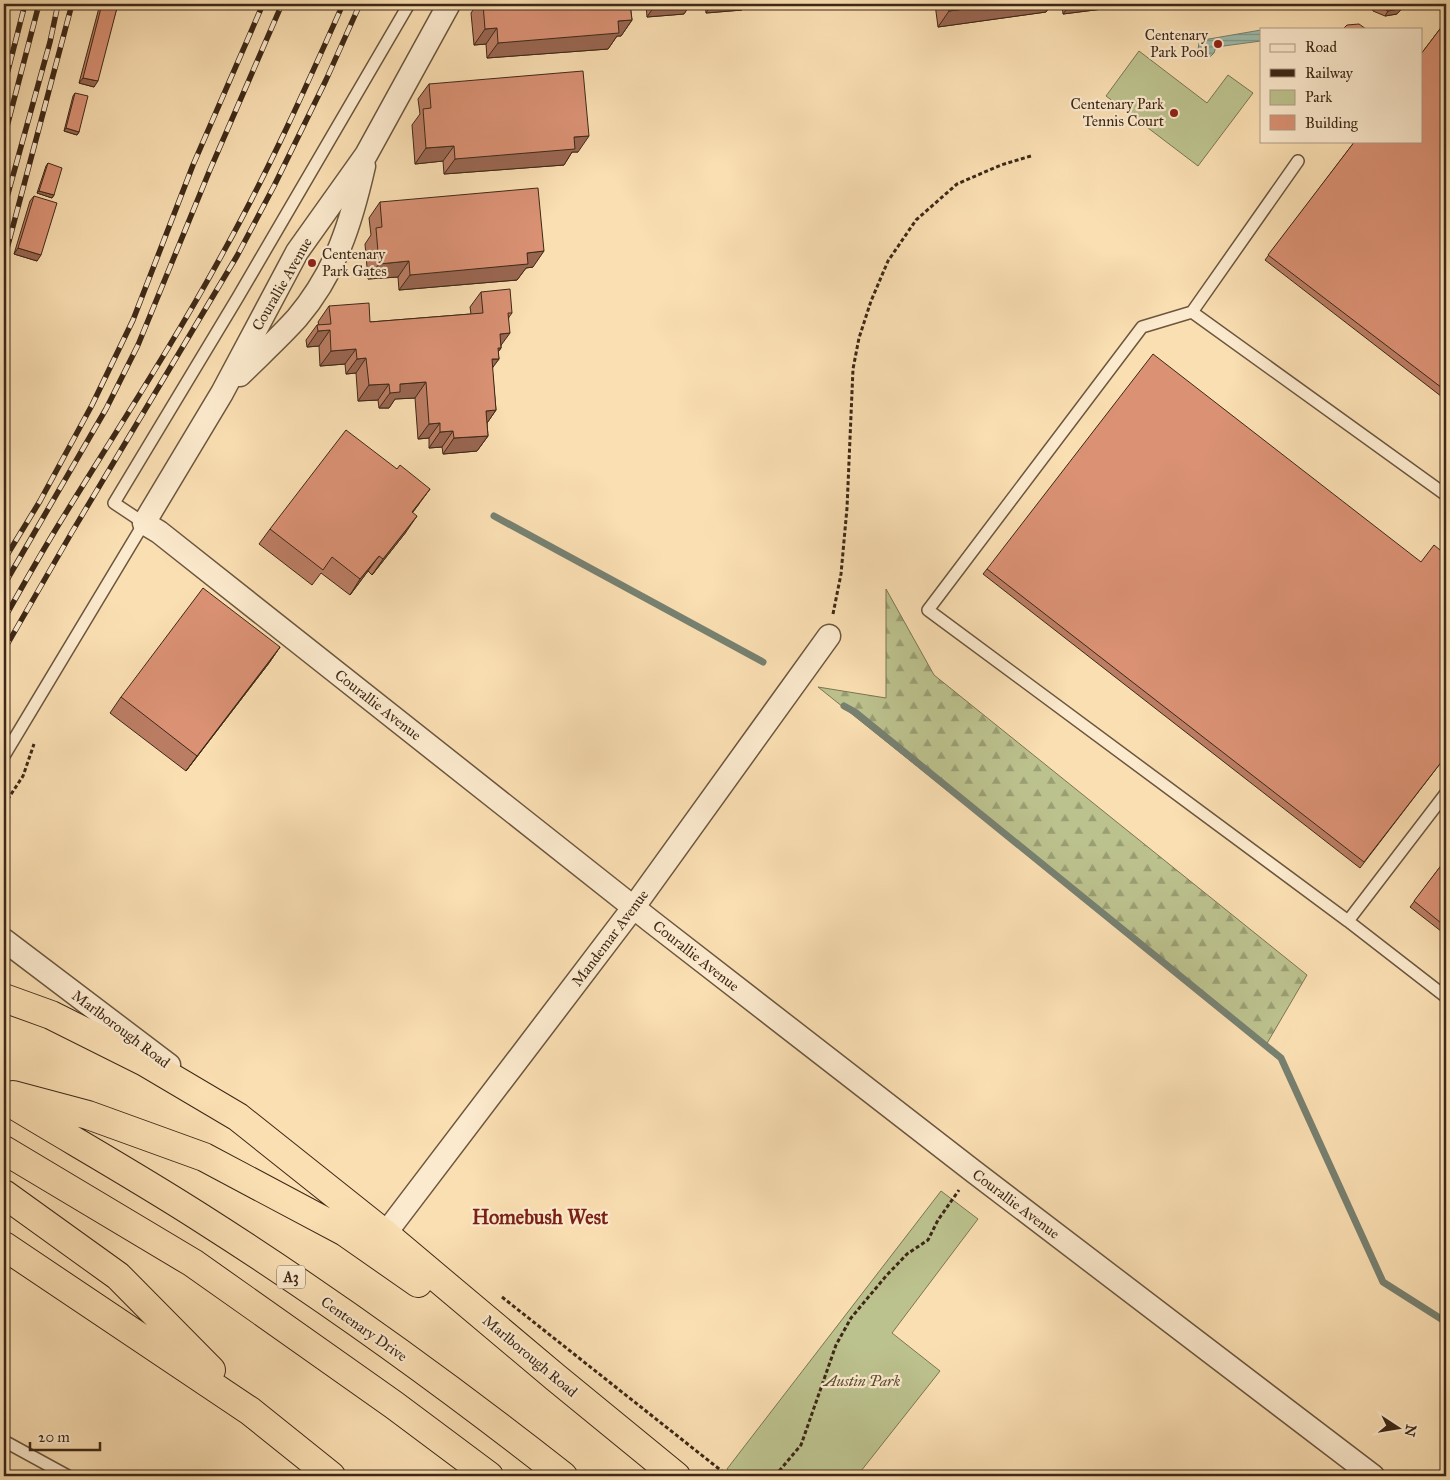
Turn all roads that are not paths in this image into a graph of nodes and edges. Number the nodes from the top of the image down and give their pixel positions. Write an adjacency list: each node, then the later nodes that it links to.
1 (409, 4): 10 (lane)
2 (449, 4): 3 (street, Courallie Avenue)
3 (366, 155): 5 (street, Courallie Avenue); 6 (street, Courallie Avenue)
4 (1298, 161): 7 (lane)
5 (287, 272): 6 (street); 8 (street, Courallie Avenue)
6 (318, 290): 8 (street, Courallie Avenue)
7 (1192, 312): 9 (lane); 15 (lane)
8 (222, 393): 10 (street, Courallie Avenue)
9 (1446, 496)
10 (144, 522): 12 (lane); 14 (street, Courallie Avenue)
11 (829, 636): 14 (street, Mandemar Avenue)
12 (4, 756)
13 (1446, 793): 15 (lane)
14 (633, 908): 24 (street, Mandemar Avenue); 34 (street, Courallie Avenue)
15 (1348, 921): 17 (lane)
16 (4, 940): 21 (street, Marlborough Road)
17 (1446, 997)
18 (4, 998): 21 (highway, Marlborough Road)
19 (4, 1092): 26 (highway)
20 (4, 1099): 32 (highway, Centenary Drive / A3)
21 (238, 1117): 24 (highway, Marlborough Road)
22 (4, 1150): 31 (highway)
23 (4, 1194): 27 (highway)
24 (385, 1234): 26 (highway, Marlborough Road)
25 (4, 1246): 27 (highway)
26 (555, 1378): 33 (highway, Marlborough Road)
27 (250, 1411): 29 (highway)
28 (4, 1441): 30 (lane)
29 (319, 1472)
30 (68, 1476)
31 (489, 1476)
32 (563, 1476)
33 (676, 1476)
34 (1373, 1476)

